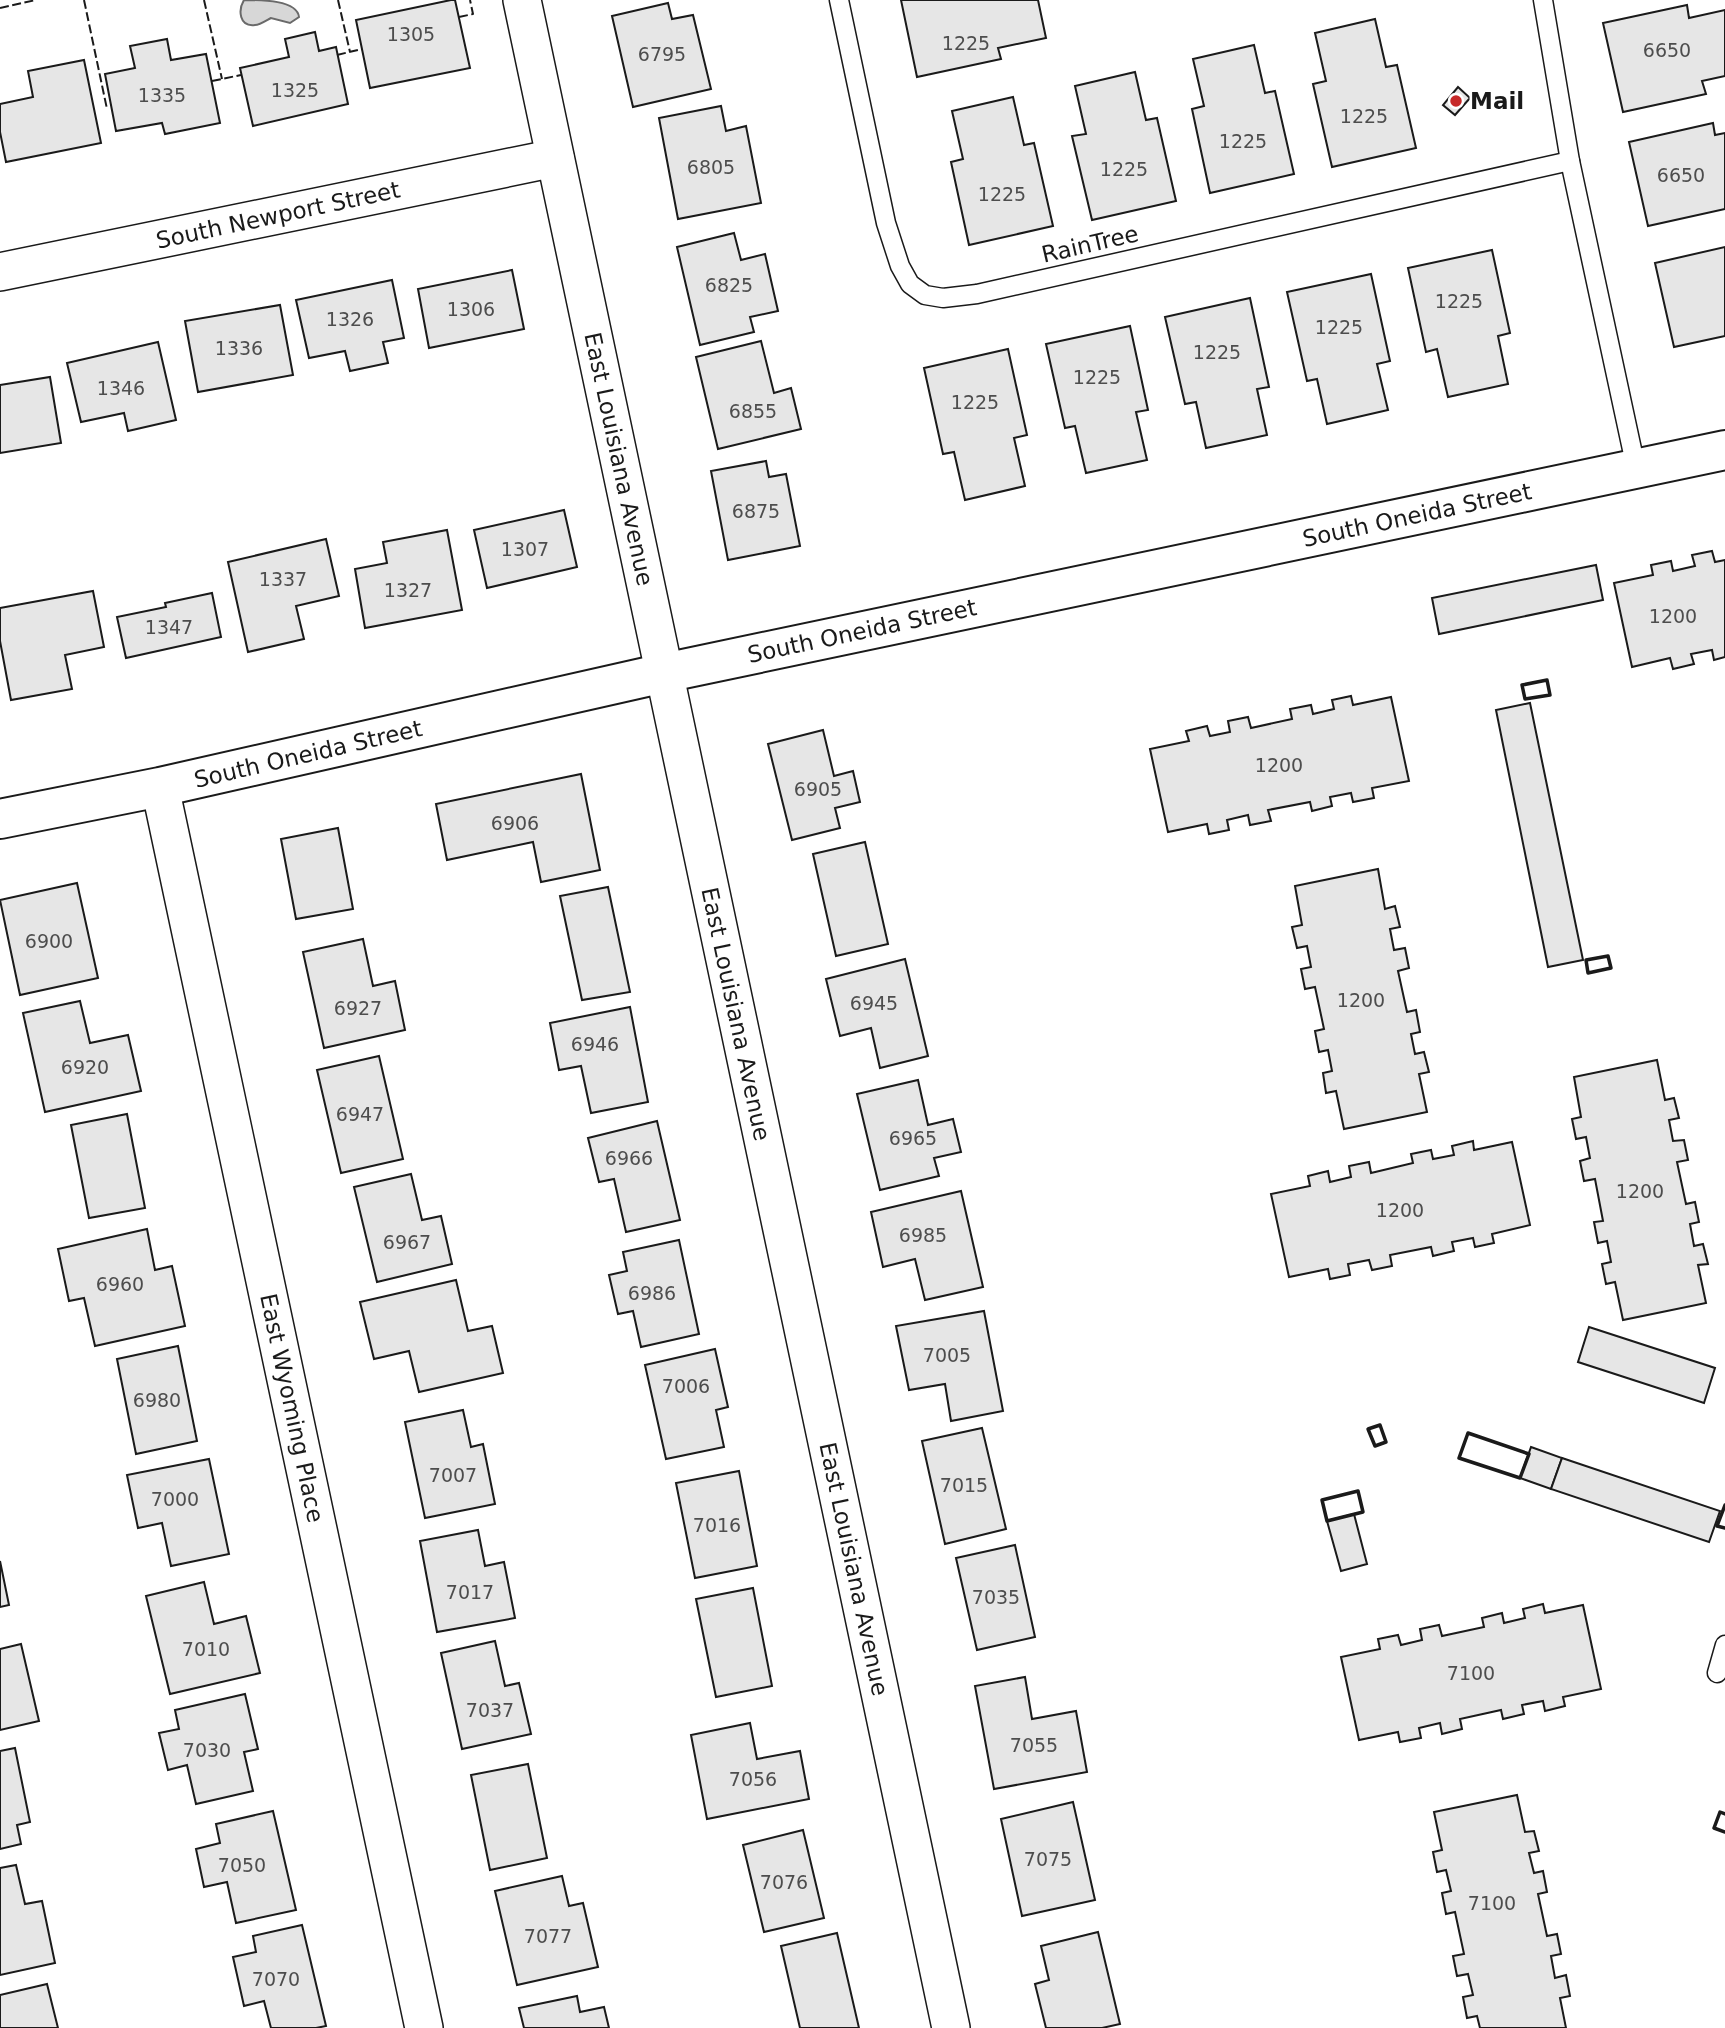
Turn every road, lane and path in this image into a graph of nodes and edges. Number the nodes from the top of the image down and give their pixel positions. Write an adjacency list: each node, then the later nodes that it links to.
1 (522, 0): 4 (street, East Louisiana Avenue)
2 (839, 0): 5 (lane, RainTree)
3 (1543, 0): 5 (lane)
4 (555, 158): 6 (street, South Newport Street); 9 (street, East Louisiana Avenue)
5 (1570, 161): 8 (lane)
6 (0, 272)
7 (1725, 450): 8 (street, South Oneida Street)
8 (1636, 468): 9 (street, South Oneida Street)
9 (664, 673): 10 (street, South Oneida Street); 15 (street, East Louisiana Avenue)
10 (160, 787): 11 (street, South Oneida Street); 14 (street, East Wyoming Place)
11 (0, 819)
12 (1725, 1645): 13 (lane)
13 (1717, 1673)
14 (424, 2028)
15 (951, 2028)

